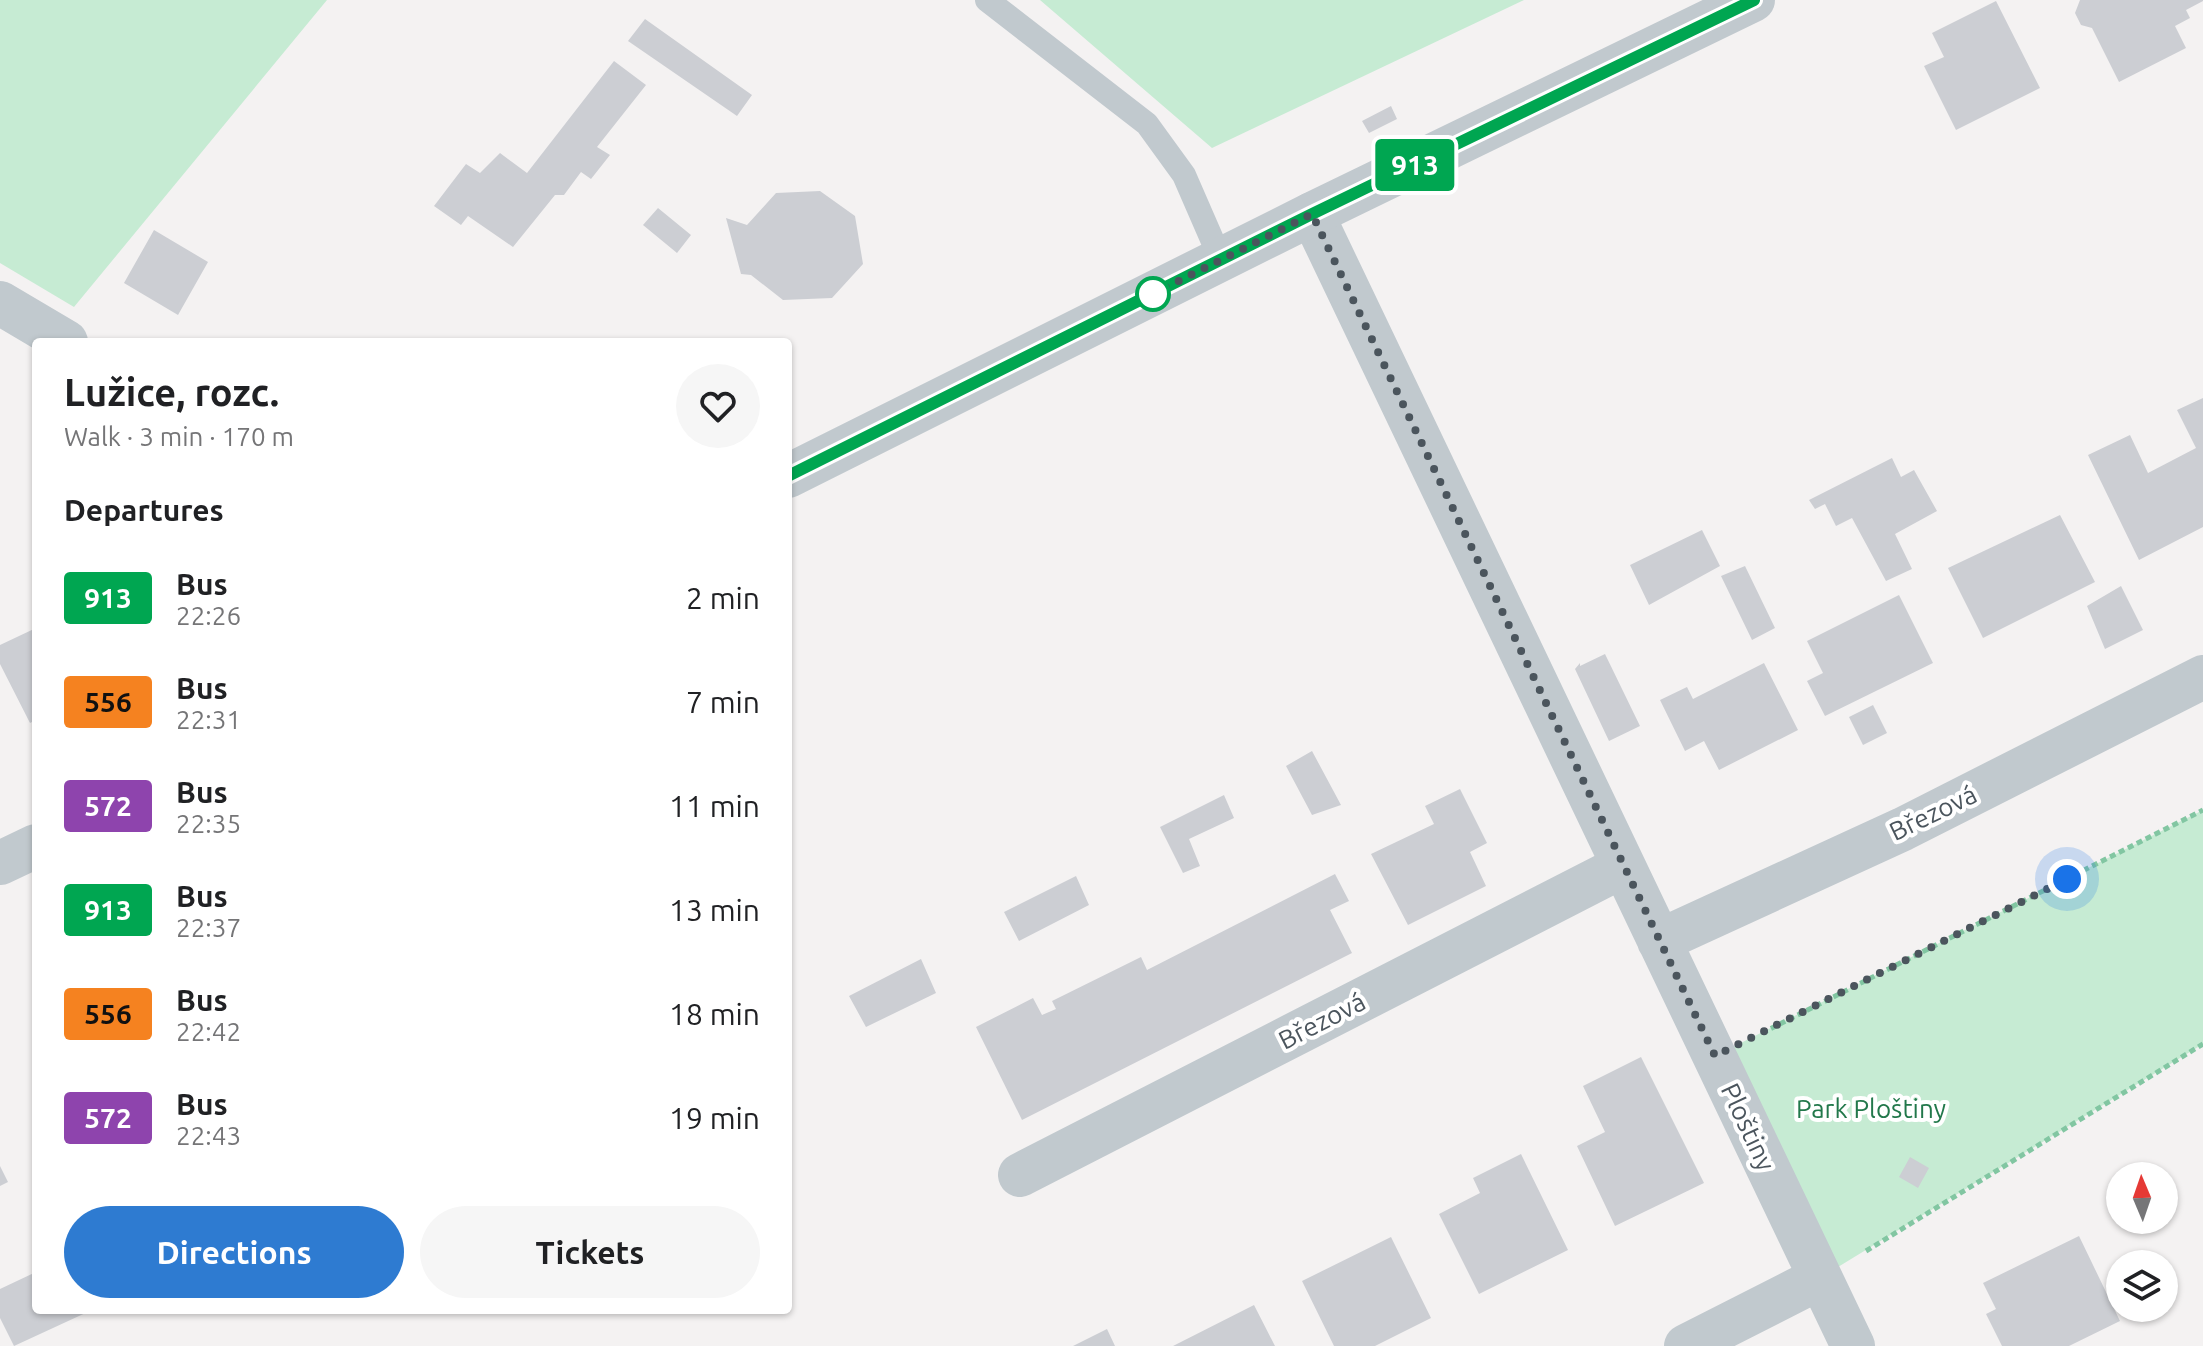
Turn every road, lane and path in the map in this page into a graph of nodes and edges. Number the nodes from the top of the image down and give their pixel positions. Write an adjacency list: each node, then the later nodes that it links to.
1 (987, 0): 4 (lane)
2 (1753, 0): 3 (street)
3 (1312, 214): 4 (street); 12 (street, Ploštiny)
4 (1221, 260): 7 (street)
5 (0, 303): 6 (street)
6 (59, 338)
7 (792, 474)
8 (2203, 677): 13 (street, Březová)
9 (2203, 810): 15 (path)
10 (32, 848): 11 (street)
11 (0, 863)
12 (1623, 866): 13 (street, Ploštiny); 16 (street, Březová)
13 (1659, 941): 15 (street, Ploštiny)
14 (2203, 1044): 17 (path)
15 (1715, 1056): 17 (street, Ploštiny)
16 (1020, 1175)
17 (1820, 1278): 18 (street); 19 (street, Ploštiny)
18 (1686, 1346)
19 (1853, 1346)

